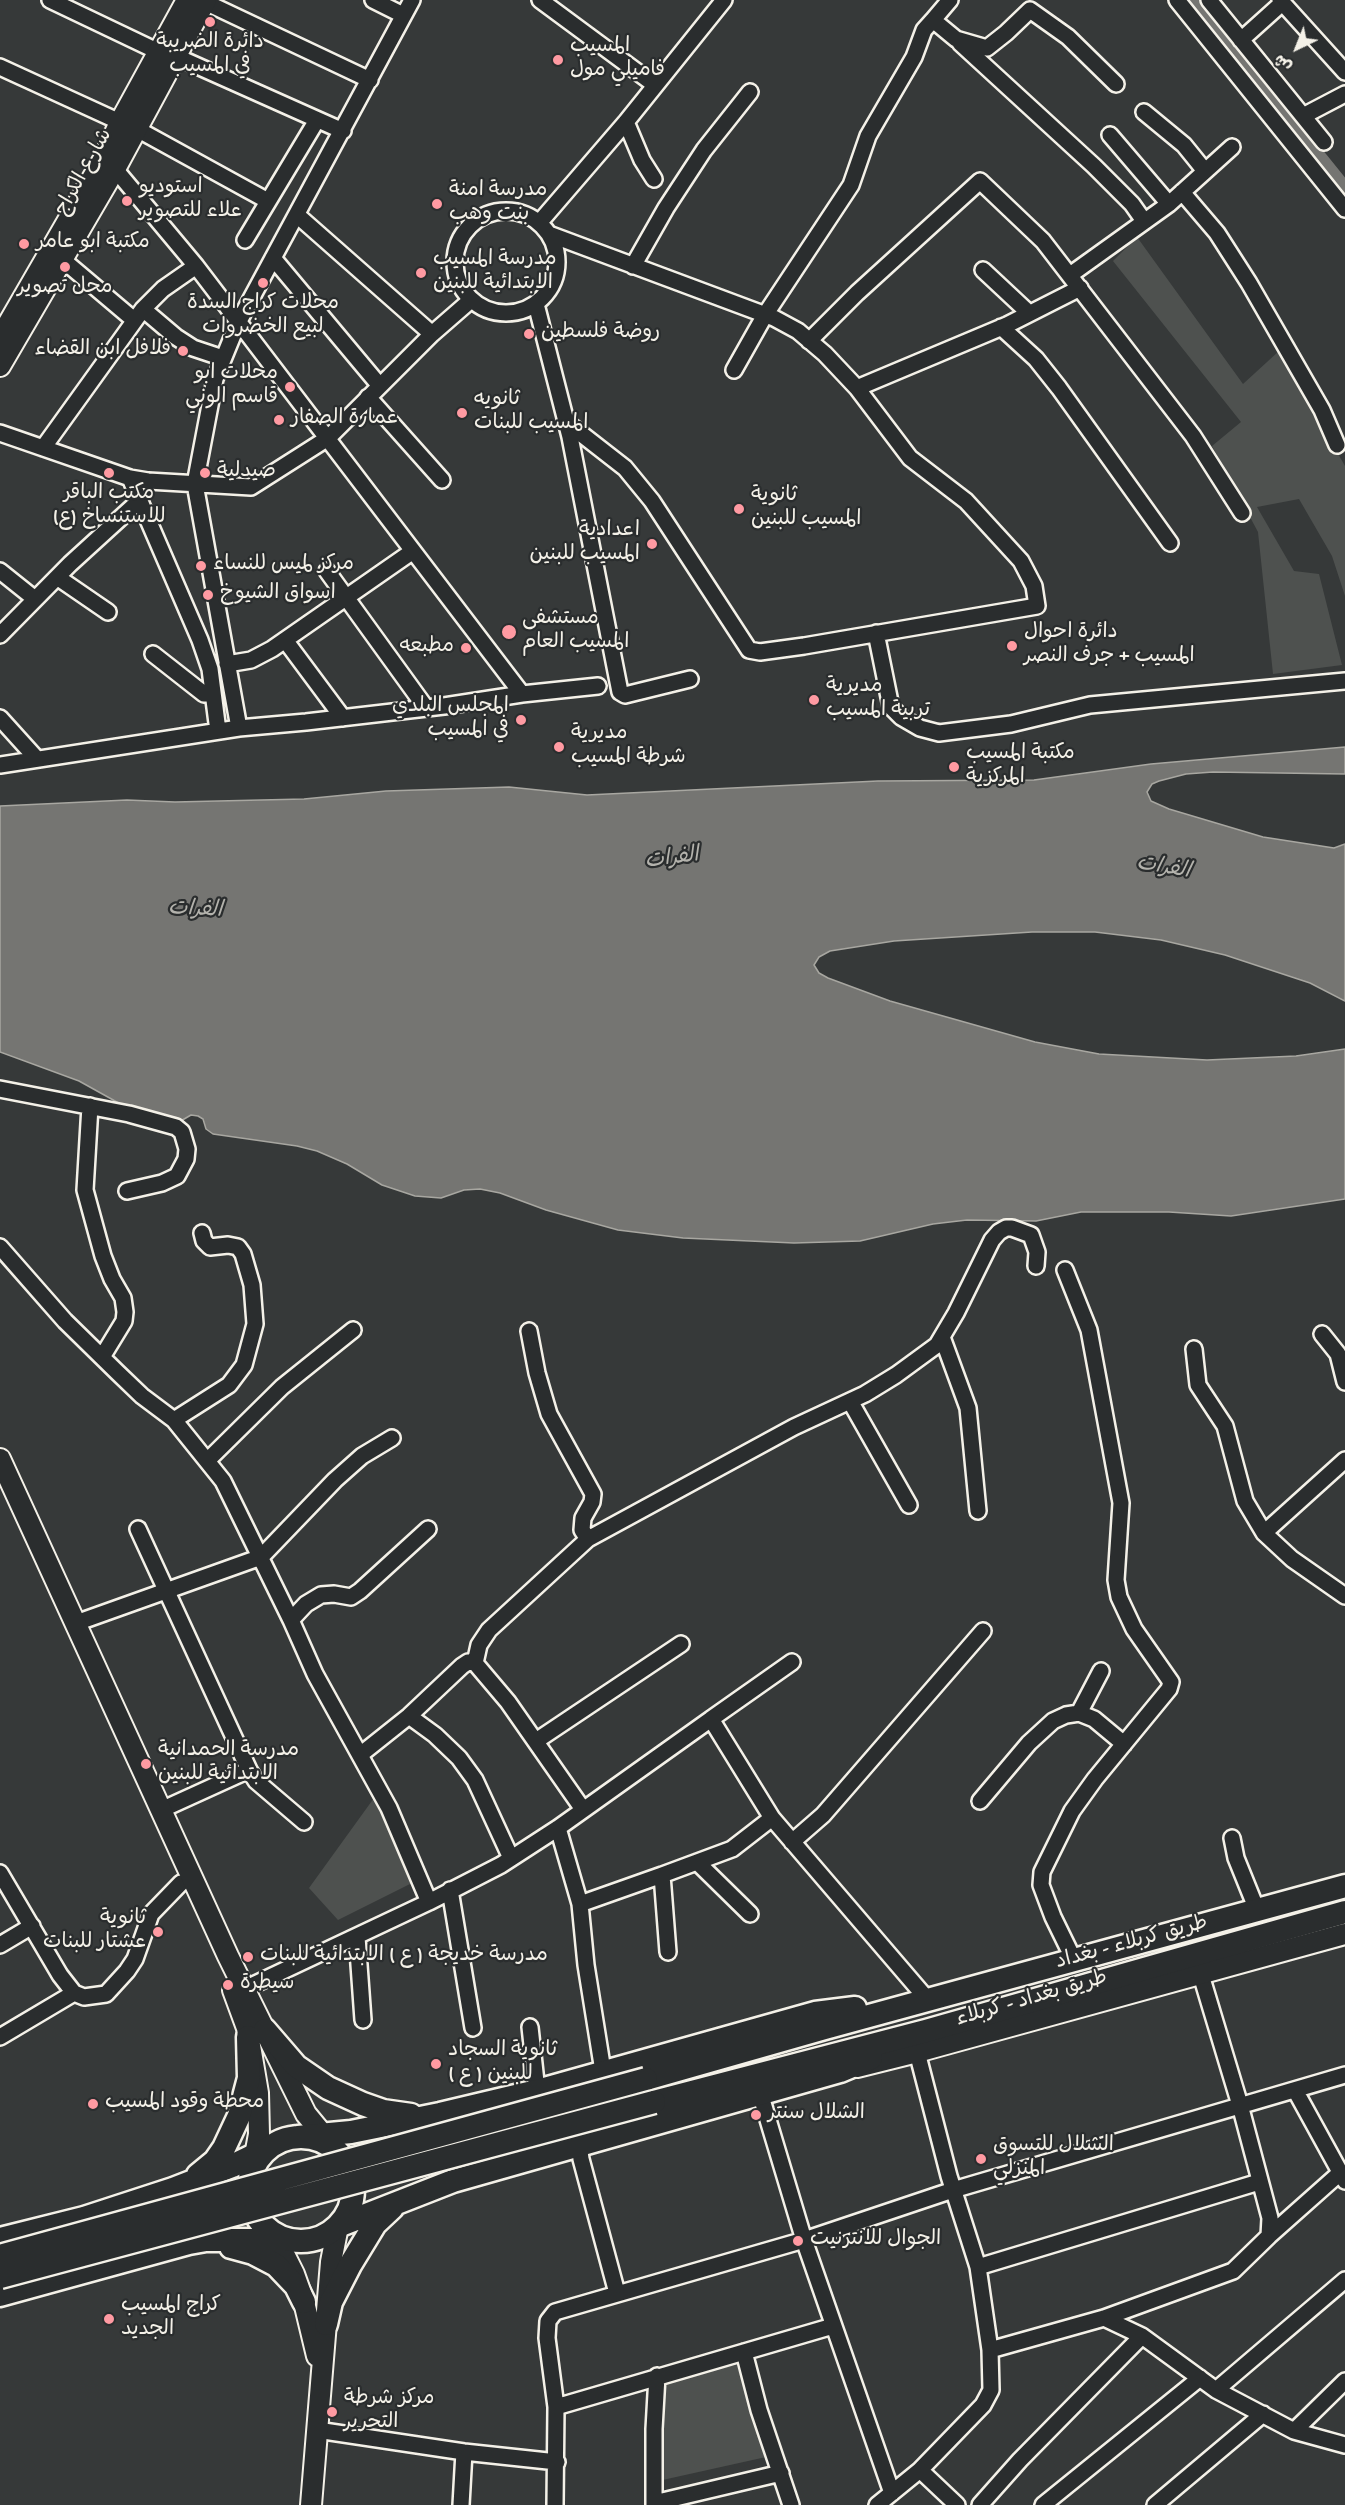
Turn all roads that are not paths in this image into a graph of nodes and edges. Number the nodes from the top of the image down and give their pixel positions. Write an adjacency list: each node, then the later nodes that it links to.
1 (50, 0): 16 (street)
2 (373, 0): 12 (street)
3 (412, 0): 12 (street)
4 (540, 0): 21 (street)
5 (724, 0): 21 (street)
6 (950, 0): 13 (street)
7 (1177, 0): 39 (street)
8 (1209, 0): 15 (street)
9 (199, 1): 16 (main road, شارع الكراج); 19 (street)
10 (1281, 2): 15 (street); 18 (street)
11 (1027, 5): 14 (street); 20 (street)
12 (403, 15): 19 (street)
13 (933, 20): 14 (street); 55 (street)
14 (956, 39): 41 (street)
15 (1242, 39): 25 (street)
16 (167, 54): 26 (street); 28 (main road, شارع الكراج)
17 (0, 67): 28 (street)
18 (1345, 72)
19 (370, 80): 29 (street)
20 (1116, 84)
21 (655, 85): 27 (street)
22 (750, 92): 47 (street)
23 (1345, 94): 25 (street)
24 (1144, 112): 34 (street)
25 (1304, 116): 31 (street)
26 (317, 120): 29 (street); 37 (street)
27 (626, 122): 35 (street); 42 (street)
28 (128, 125): 33 (main road, شارع الكراج); 37 (street)
29 (343, 131): 40 (street)
30 (1110, 135): 38 (street)
31 (1324, 142)
32 (1232, 147): 34 (street)
33 (109, 164): 45 (main road, شارع الكراج); 46 (street); 59 (main road, شارع الكراج)
34 (1205, 171): 36 (street)
35 (654, 179)
36 (1182, 192): 38 (street); 70 (street)
37 (268, 201): 43 (street)
38 (1169, 204): 41 (street)
39 (1345, 208)
40 (297, 215): 44 (street); 58 (street)
41 (1144, 221): 49 (street)
42 (544, 228): 47 (street); 51 (street); 52 (street)
43 (245, 240)
44 (273, 258): 56 (street); 64 (street)
45 (63, 260): 53 (street); 62 (main road, شارع الكراج)
46 (196, 266): 53 (street); 56 (street)
47 (633, 266): 55 (street)
48 (983, 270): 54 (street)
49 (1070, 275): 50 (street); 60 (street)
50 (1080, 288): 54 (street); 76 (street)
51 (471, 300): 52 (street); 58 (street)
52 (536, 304): 67 (street)
53 (138, 314): 61 (street); 71 (street)
54 (1029, 314): 57 (street)
55 (765, 315): 60 (street); 63 (street)
56 (238, 323): 61 (street); 69 (street)
57 (1002, 327): 65 (street); 77 (street)
58 (432, 334): 64 (street)
59 (0, 338)
60 (809, 340): 65 (street)
61 (223, 358): 74 (street)
62 (0, 366)
63 (734, 370)
64 (380, 386): 66 (street)
65 (857, 388): 85 (street)
66 (368, 397): 69 (street); 73 (street)
67 (566, 422): 85 (street); 90 (street)
68 (0, 433): 71 (street)
69 (328, 438): 74 (street); 78 (street)
70 (1337, 445)
71 (44, 448): 72 (street)
72 (130, 478): 74 (street); 75 (street)
73 (442, 480)
74 (195, 484): 89 (street)
75 (139, 501): 81 (street); 93 (street)
76 (1242, 513)
77 (1170, 543)
78 (413, 551): 82 (street); 94 (street)
79 (0, 571): 83 (street)
80 (327, 572): 82 (street)
81 (57, 577): 83 (street); 84 (street)
82 (345, 599): 87 (street); 95 (street)
83 (35, 600): 86 (street)
84 (108, 612)
85 (876, 633): 91 (street)
86 (0, 635)
87 (285, 640): 89 (street); 97 (street)
88 (153, 654): 93 (street)
89 (227, 664): 98 (street)
90 (690, 679)
91 (1345, 681)
92 (597, 686): 94 (street)
93 (213, 693): 99 (street)
94 (522, 694): 95 (street)
95 (426, 708): 97 (street)
96 (0, 718): 100 (street)
97 (343, 718): 98 (street)
98 (239, 728): 99 (street)
99 (218, 731): 100 (street)
100 (37, 759): 101 (street)
101 (0, 765)
102 (0, 1089): 103 (street)
103 (90, 1106): 104 (street); 114 (street)
104 (127, 1191)
105 (202, 1233): 117 (street)
106 (0, 1247): 114 (street)
107 (1036, 1266): 112 (street)
108 (1065, 1270): 143 (street)
109 (353, 1330): 120 (street)
110 (529, 1331): 128 (street)
111 (1322, 1334): 115 (street)
112 (942, 1337): 116 (street); 124 (street)
113 (1194, 1349): 127 (street)
114 (102, 1357): 117 (street)
115 (1345, 1382)
116 (849, 1401): 123 (street); 128 (street)
117 (174, 1420): 120 (street)
118 (392, 1438): 129 (street)
119 (0, 1459): 133 (main road)
120 (208, 1460): 129 (street)
121 (1345, 1460): 127 (street)
122 (0, 1484): 158 (main road)
123 (909, 1505)
124 (978, 1511)
125 (138, 1529): 130 (street)
126 (428, 1529): 132 (street)
127 (1264, 1533): 131 (street)
128 (588, 1539): 137 (street)
129 (261, 1557): 130 (street); 132 (street)
130 (166, 1591): 133 (street); 145 (street)
131 (1345, 1596)
132 (291, 1620): 144 (street)
133 (76, 1623): 148 (main road)
134 (983, 1631): 153 (street)
135 (681, 1644): 142 (street)
136 (792, 1662): 141 (street)
137 (475, 1663): 140 (street); 142 (street)
138 (1101, 1671): 139 (street)
139 (1079, 1713): 143 (street); 146 (street)
140 (409, 1716): 144 (street); 154 (street)
141 (711, 1719): 147 (street); 149 (street)
142 (536, 1741): 147 (street)
143 (1124, 1744): 172 (street)
144 (360, 1755): 161 (street)
145 (249, 1770): 148 (street); 150 (street)
146 (980, 1801)
147 (582, 1808): 151 (street)
148 (161, 1810): 175 (main road)
149 (772, 1818): 153 (street); 155 (street)
150 (304, 1822)
151 (558, 1828): 154 (street); 162 (street)
152 (1232, 1838): 163 (street)
153 (792, 1842): 178 (street)
154 (511, 1858): 160 (street)
155 (697, 1862): 157 (street); 165 (street)
156 (0, 1873): 166 (street)
157 (662, 1875): 162 (street); 170 (street)
158 (181, 1883): 175 (main road); 177 (street)
159 (1345, 1886): 163 (highway, طريق كربلاء - بغداد)
160 (450, 1890): 161 (street); 181 (street)
161 (429, 1902): 168 (street)
162 (580, 1904): 186 (street)
163 (1257, 1910): 171 (highway, طريق كربلاء - بغداد)
164 (1345, 1912): 174 (highway, طريق بغداد - كربلاء)
165 (750, 1914)
166 (32, 1926): 169 (street); 177 (street)
167 (1345, 1934): 173 (main road)
168 (357, 1936): 175 (street); 179 (street)
169 (0, 1945)
170 (668, 1952)
171 (1104, 1952): 172 (highway, طريق كربلاء - بغداد); 174 (highway)
172 (1068, 1962): 176 (highway); 178 (highway, طريق كربلاء - بغداد)
173 (1201, 1975): 185 (main road); 192 (street)
174 (1111, 1977): 176 (highway, طريق بغداد - كربلاء)
175 (240, 1991): 183 (main road)
176 (1063, 1991): 182 (highway, طريق بغداد - كربلاء)
177 (74, 1993): 184 (street)
178 (924, 2001): 186 (highway); 210 (highway, bridge)
179 (363, 2020)
180 (530, 2027): 190 (street)
181 (474, 2028)
182 (926, 2031): 187 (highway); 212 (highway, bridge)
183 (257, 2033): 193 (highway); 194 (main road); 198 (main road); 201 (highway)
184 (0, 2037)
185 (917, 2052): 187 (main road); 202 (street)
186 (603, 2071): 190 (highway)
187 (840, 2071): 191 (highway)
188 (1345, 2074): 189 (street)
189 (1296, 2090): 192 (street); 199 (street)
190 (537, 2091): 193 (highway)
191 (760, 2093): 196 (highway); 208 (street)
192 (1240, 2105): 200 (street); 202 (street)
193 (440, 2114): 194 (highway)
194 (323, 2136): 195 (highway); 197 (main road)
195 (298, 2137): 197 (highway); 198 (highway)
196 (579, 2144): 203 (highway); 214 (street)
197 (339, 2154): 204 (highway)
198 (261, 2157): 201 (highway); 205 (highway)
199 (1343, 2177): 206 (street)
200 (1259, 2182): 206 (street); 211 (street)
201 (173, 2189): 207 (highway)
202 (953, 2190): 208 (street); 211 (street)
203 (409, 2196): 204 (highway); 218 (highway)
204 (338, 2226): 205 (highway); 218 (main road)
205 (276, 2235): 209 (highway); 216 (main road)
206 (1269, 2236): 217 (street)
207 (0, 2239)
208 (804, 2240): 214 (street); 219 (street)
209 (185, 2244): 215 (highway); 216 (highway)
210 (0, 2256)
211 (978, 2267): 221 (street)
212 (0, 2277)
213 (1345, 2280): 227 (street)
214 (616, 2293): 228 (street)
215 (0, 2295)
216 (304, 2302): 226 (main road)
217 (1104, 2318): 220 (street); 221 (street)
218 (326, 2324): 226 (main road)
219 (833, 2326): 222 (street); 237 (street)
220 (1142, 2336): 224 (street); 246 (street)
221 (990, 2350): 235 (street)
222 (744, 2352): 223 (street); 236 (street)
223 (657, 2376): 228 (street); 238 (street)
224 (1200, 2378): 227 (street); 247 (street)
225 (1345, 2381): 231 (street)
226 (321, 2382): 230 (main road)
227 (1216, 2390): 229 (street)
228 (556, 2407): 234 (street)
229 (1263, 2414): 231 (street); 239 (street)
230 (318, 2430): 233 (street); 240 (main road)
231 (1294, 2431): 232 (street)
232 (1345, 2445)
233 (464, 2452): 234 (street); 241 (street)
234 (557, 2462): 242 (street)
235 (920, 2470): 237 (street); 245 (street)
236 (781, 2473): 238 (street); 243 (street)
237 (892, 2493): 244 (street)
238 (654, 2504)
239 (1160, 2504)
240 (311, 2505)
241 (461, 2505)
242 (555, 2505)
243 (791, 2505)
244 (877, 2505)
245 (957, 2505)
246 (980, 2505)
247 (1043, 2505)

